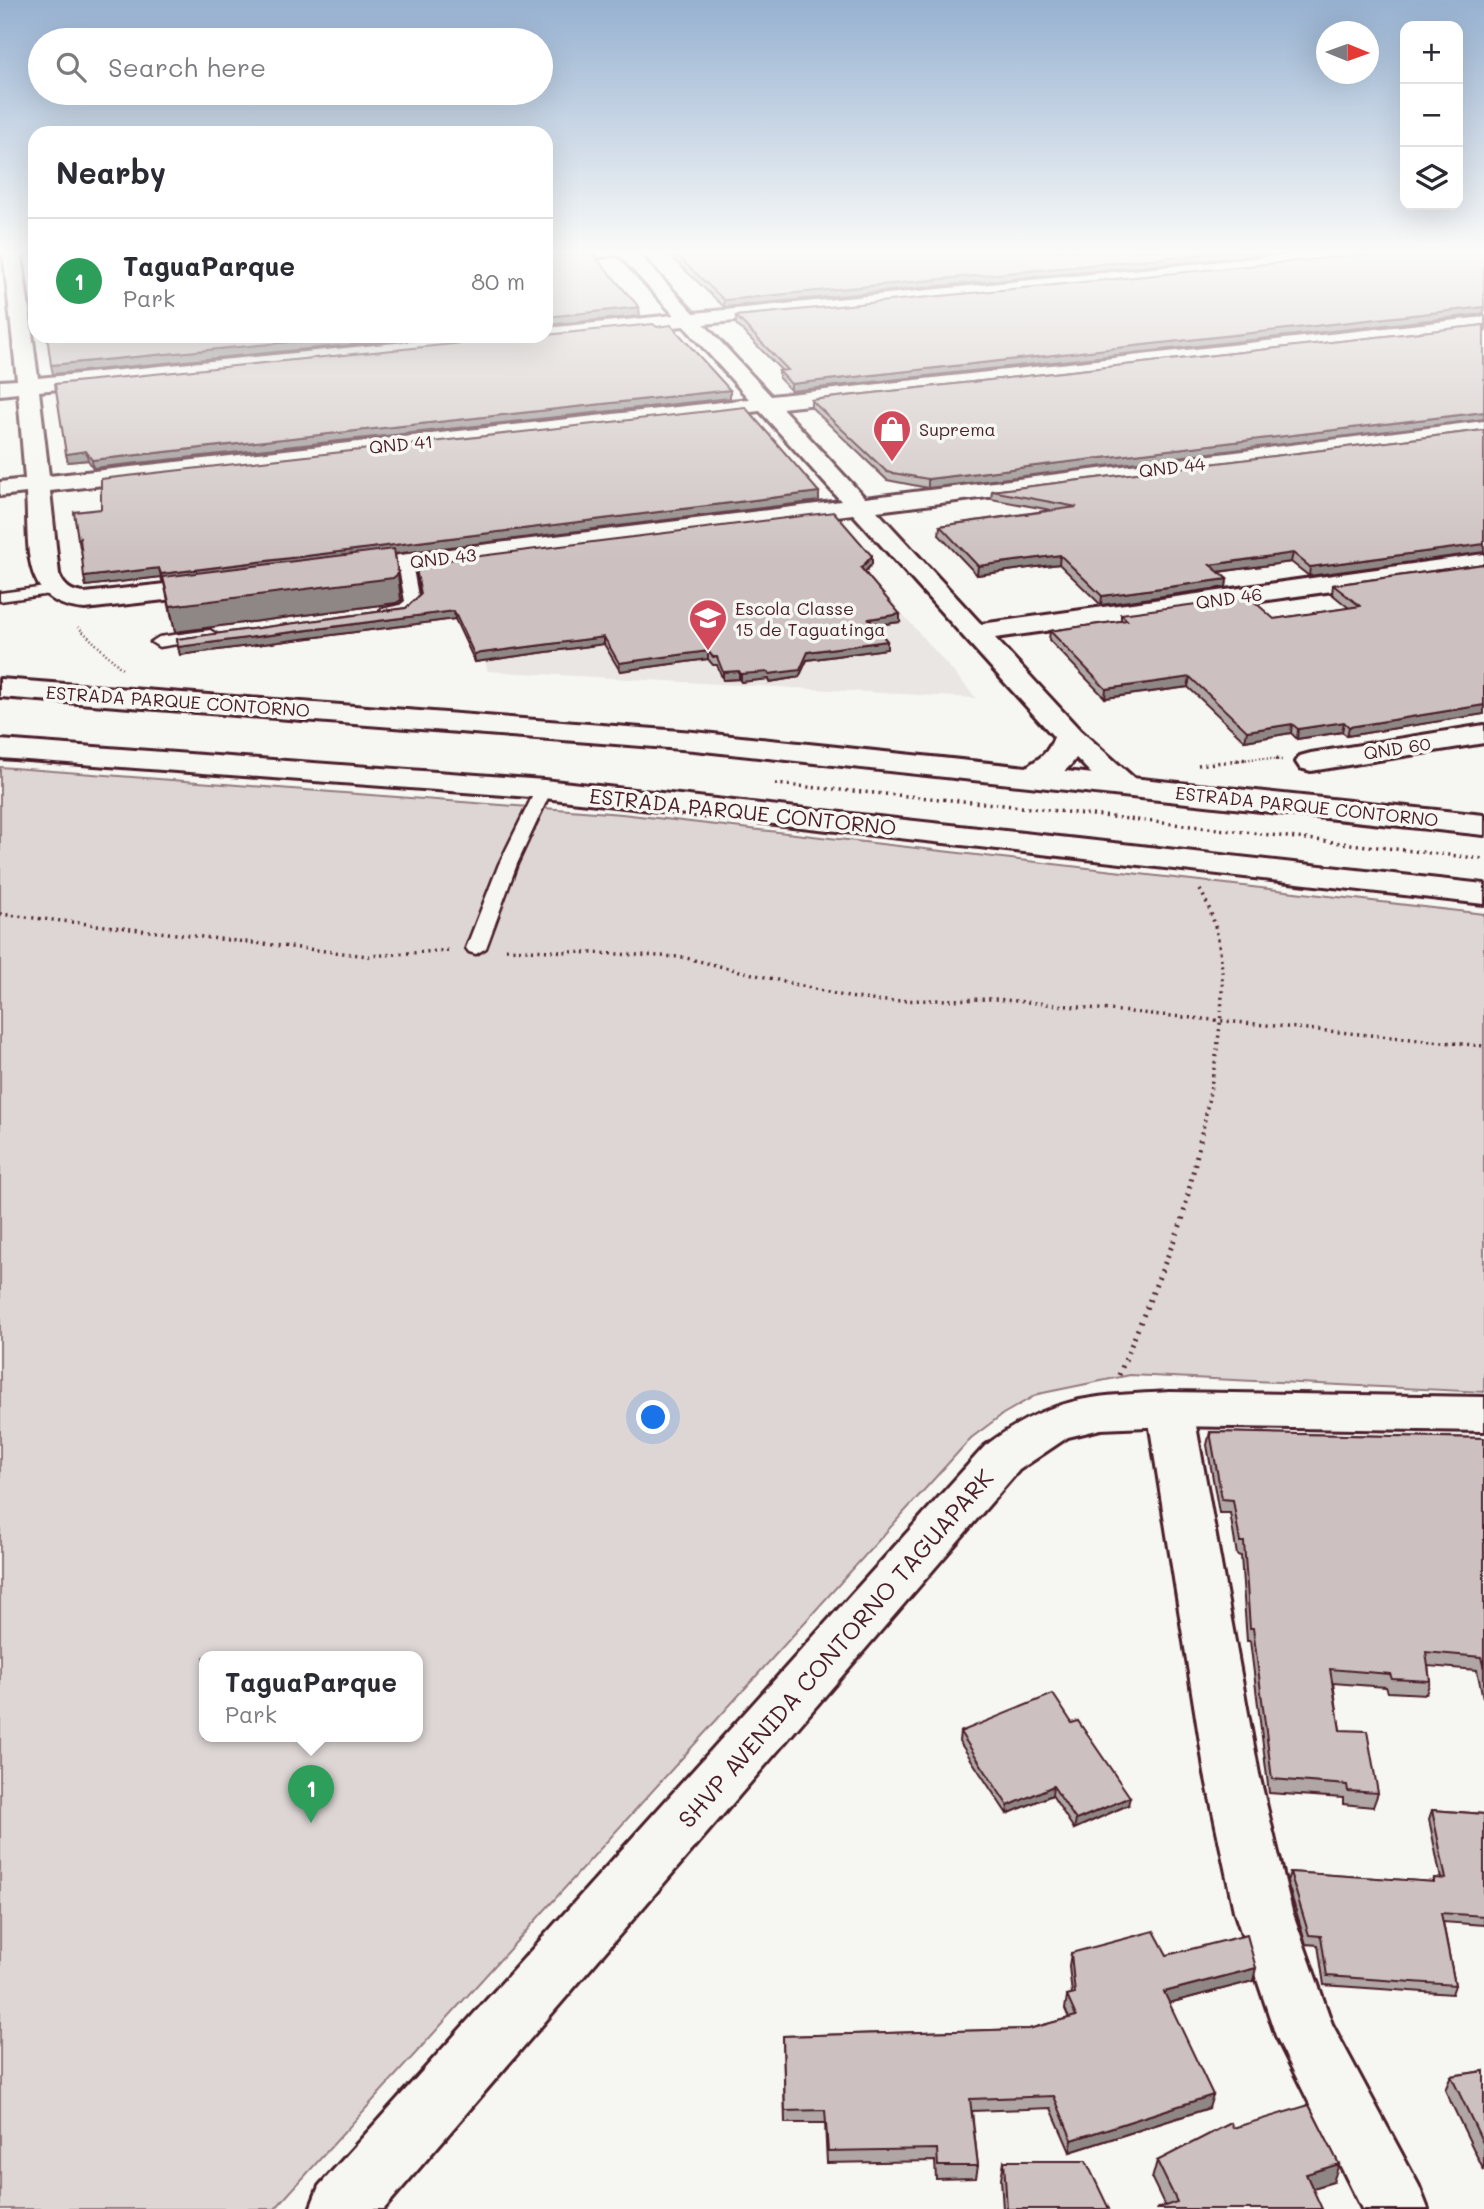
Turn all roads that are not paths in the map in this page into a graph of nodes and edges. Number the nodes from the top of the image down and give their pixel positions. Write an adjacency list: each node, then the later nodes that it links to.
1 (24, 353): 5 (main road)
2 (355, 353): 5 (main road)
3 (719, 353): 7 (main road)
4 (1217, 353): 7 (main road, QND 41)
5 (28, 385): 6 (main road); 9 (main road)
6 (0, 388)
7 (764, 404): 9 (main road, QND 41); 11 (main road)
8 (1484, 428): 11 (main road, QND 44)
9 (38, 485): 10 (main road, QND 41); 16 (main road)
10 (0, 489)
11 (860, 506): 13 (main road, QND 43); 20 (main road)
12 (1484, 562): 20 (main road, QND 46)
13 (405, 563): 14 (main road, QND 43); 18 (lane)
14 (325, 573)
15 (245, 583): 16 (main road)
16 (61, 595): 17 (lane)
17 (0, 597)
18 (372, 614)
19 (225, 633): 21 (lane)
20 (974, 633): 24 (main road)
21 (159, 642)
22 (0, 688): 25 (main road, ESTRADA PARQUE CONTORNO)
23 (1484, 734): 27 (main road, QND 60)
24 (1069, 736): 28 (main road); 29 (main road)
25 (694, 741): 28 (main road, ESTRADA PARQUE CONTORNO); 31 (main road)
26 (0, 749): 30 (main road, ESTRADA PARQUE CONTORNO)
27 (1311, 762)
28 (1033, 777): 29 (main road, ESTRADA PARQUE CONTORNO)
29 (1124, 786): 32 (main road, ESTRADA PARQUE CONTORNO)
30 (544, 789): 31 (main road, ESTRADA PARQUE CONTORNO); 34 (lane)
31 (648, 801): 33 (main road, ESTRADA PARQUE CONTORNO)
32 (1484, 825)
33 (1484, 894)
34 (476, 948)
35 (1170, 1409): 36 (main road, SHVP AVENIDA CONTORNO TAGUAPARK); 37 (main road, SHVP AVENIDA CONTORNO TAGUAPARK); 38 (main road)
36 (1484, 1414)
37 (342, 2209)
38 (1396, 2209)

